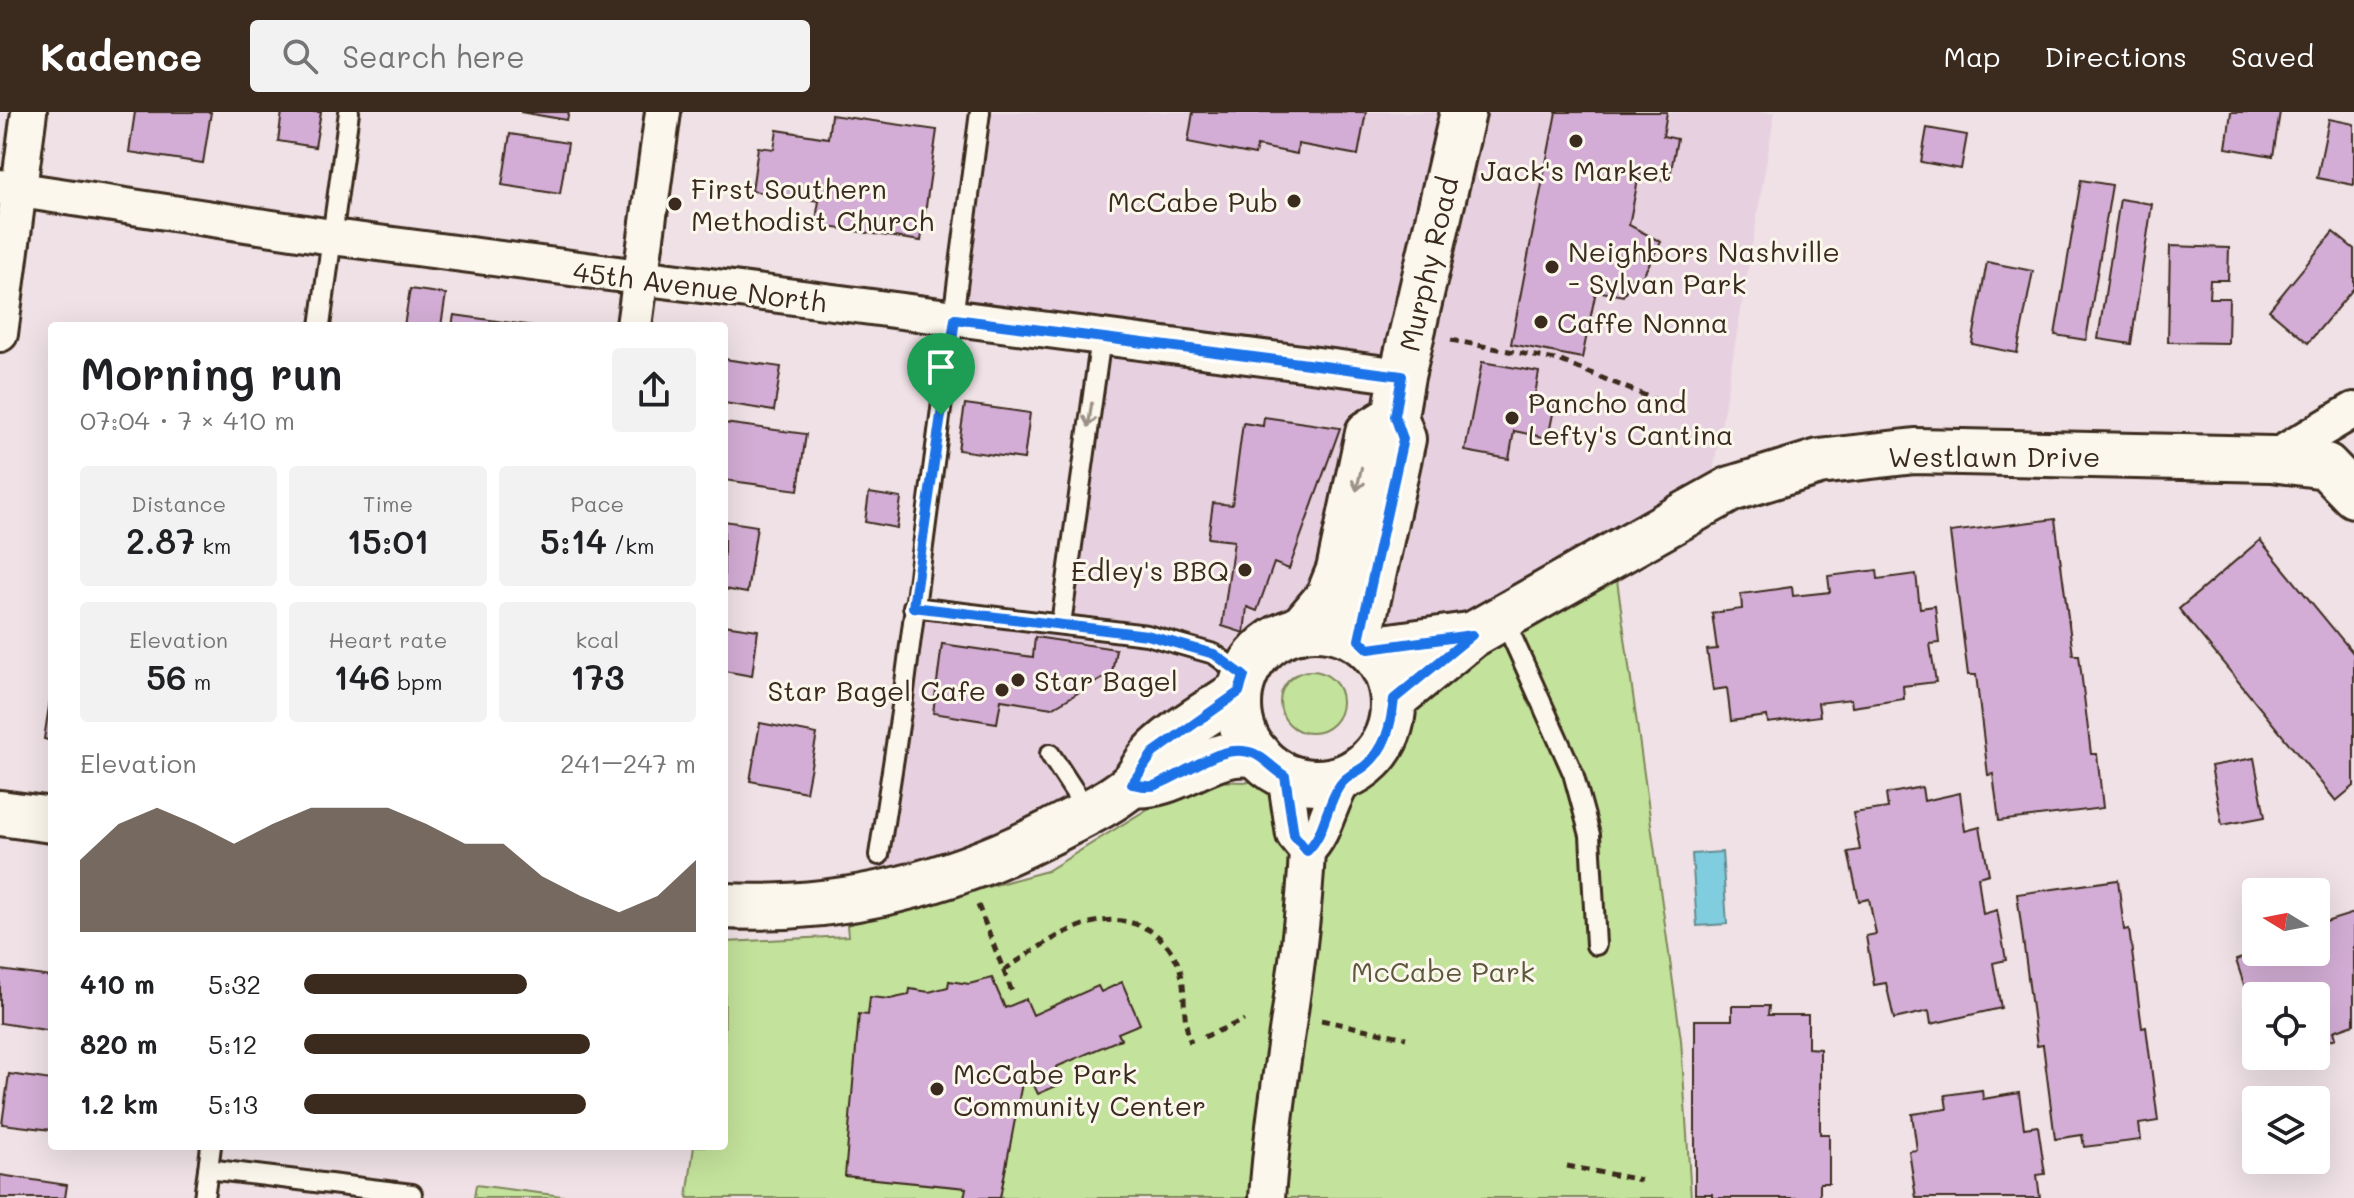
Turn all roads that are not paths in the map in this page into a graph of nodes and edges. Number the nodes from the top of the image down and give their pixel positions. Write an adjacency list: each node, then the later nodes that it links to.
1 (29, 112): 6 (street)
2 (349, 112): 7 (lane)
3 (663, 112): 8 (street)
4 (980, 112): 9 (lane)
5 (1463, 112): 14 (main road, Murphy Road)
6 (9, 188): 7 (street, 45th Avenue North); 12 (street)
7 (332, 237): 8 (street, 45th Avenue North); 10 (lane)
8 (641, 278): 9 (street, 45th Avenue North); 11 (street)
9 (955, 319): 13 (street, 45th Avenue North); 18 (lane)
10 (321, 322)
11 (635, 322)
12 (0, 334)
13 (1101, 338): 14 (street, 45th Avenue North); 19 (lane, one-way to 19)
14 (1398, 396): 21 (main road, one-way to 21); 22 (main road, Murphy Road)
15 (2354, 410): 16 (street)
16 (2272, 459): 17 (main road, Westlawn Drive); 20 (main road, Westlawn Drive)
17 (2354, 495)
18 (913, 607): 19 (lane); 33 (lane)
19 (1061, 624): 23 (lane)
20 (1488, 626): 22 (main road, Westlawn Drive); 24 (main road, Westlawn Drive); 35 (lane)
21 (1300, 630): 22 (main road); 23 (main road)
22 (1364, 644): 24 (main road)
23 (1242, 684): 26 (main road); 28 (main road)
24 (1394, 699): 27 (main road)
25 (1050, 754): 29 (lane)
26 (1272, 765): 27 (main road); 28 (main road); 32 (street)
27 (1348, 775): 32 (street)
28 (1132, 784): 29 (main road)
29 (1088, 812): 34 (main road)
30 (0, 813): 31 (main road)
31 (48, 819)
32 (1307, 851): 40 (street)
33 (879, 855)
34 (728, 906)
35 (1596, 945)
36 (210, 1150): 37 (lane)
37 (208, 1169): 38 (lane); 39 (lane)
38 (412, 1194)
39 (204, 1198)
40 (1267, 1198)

